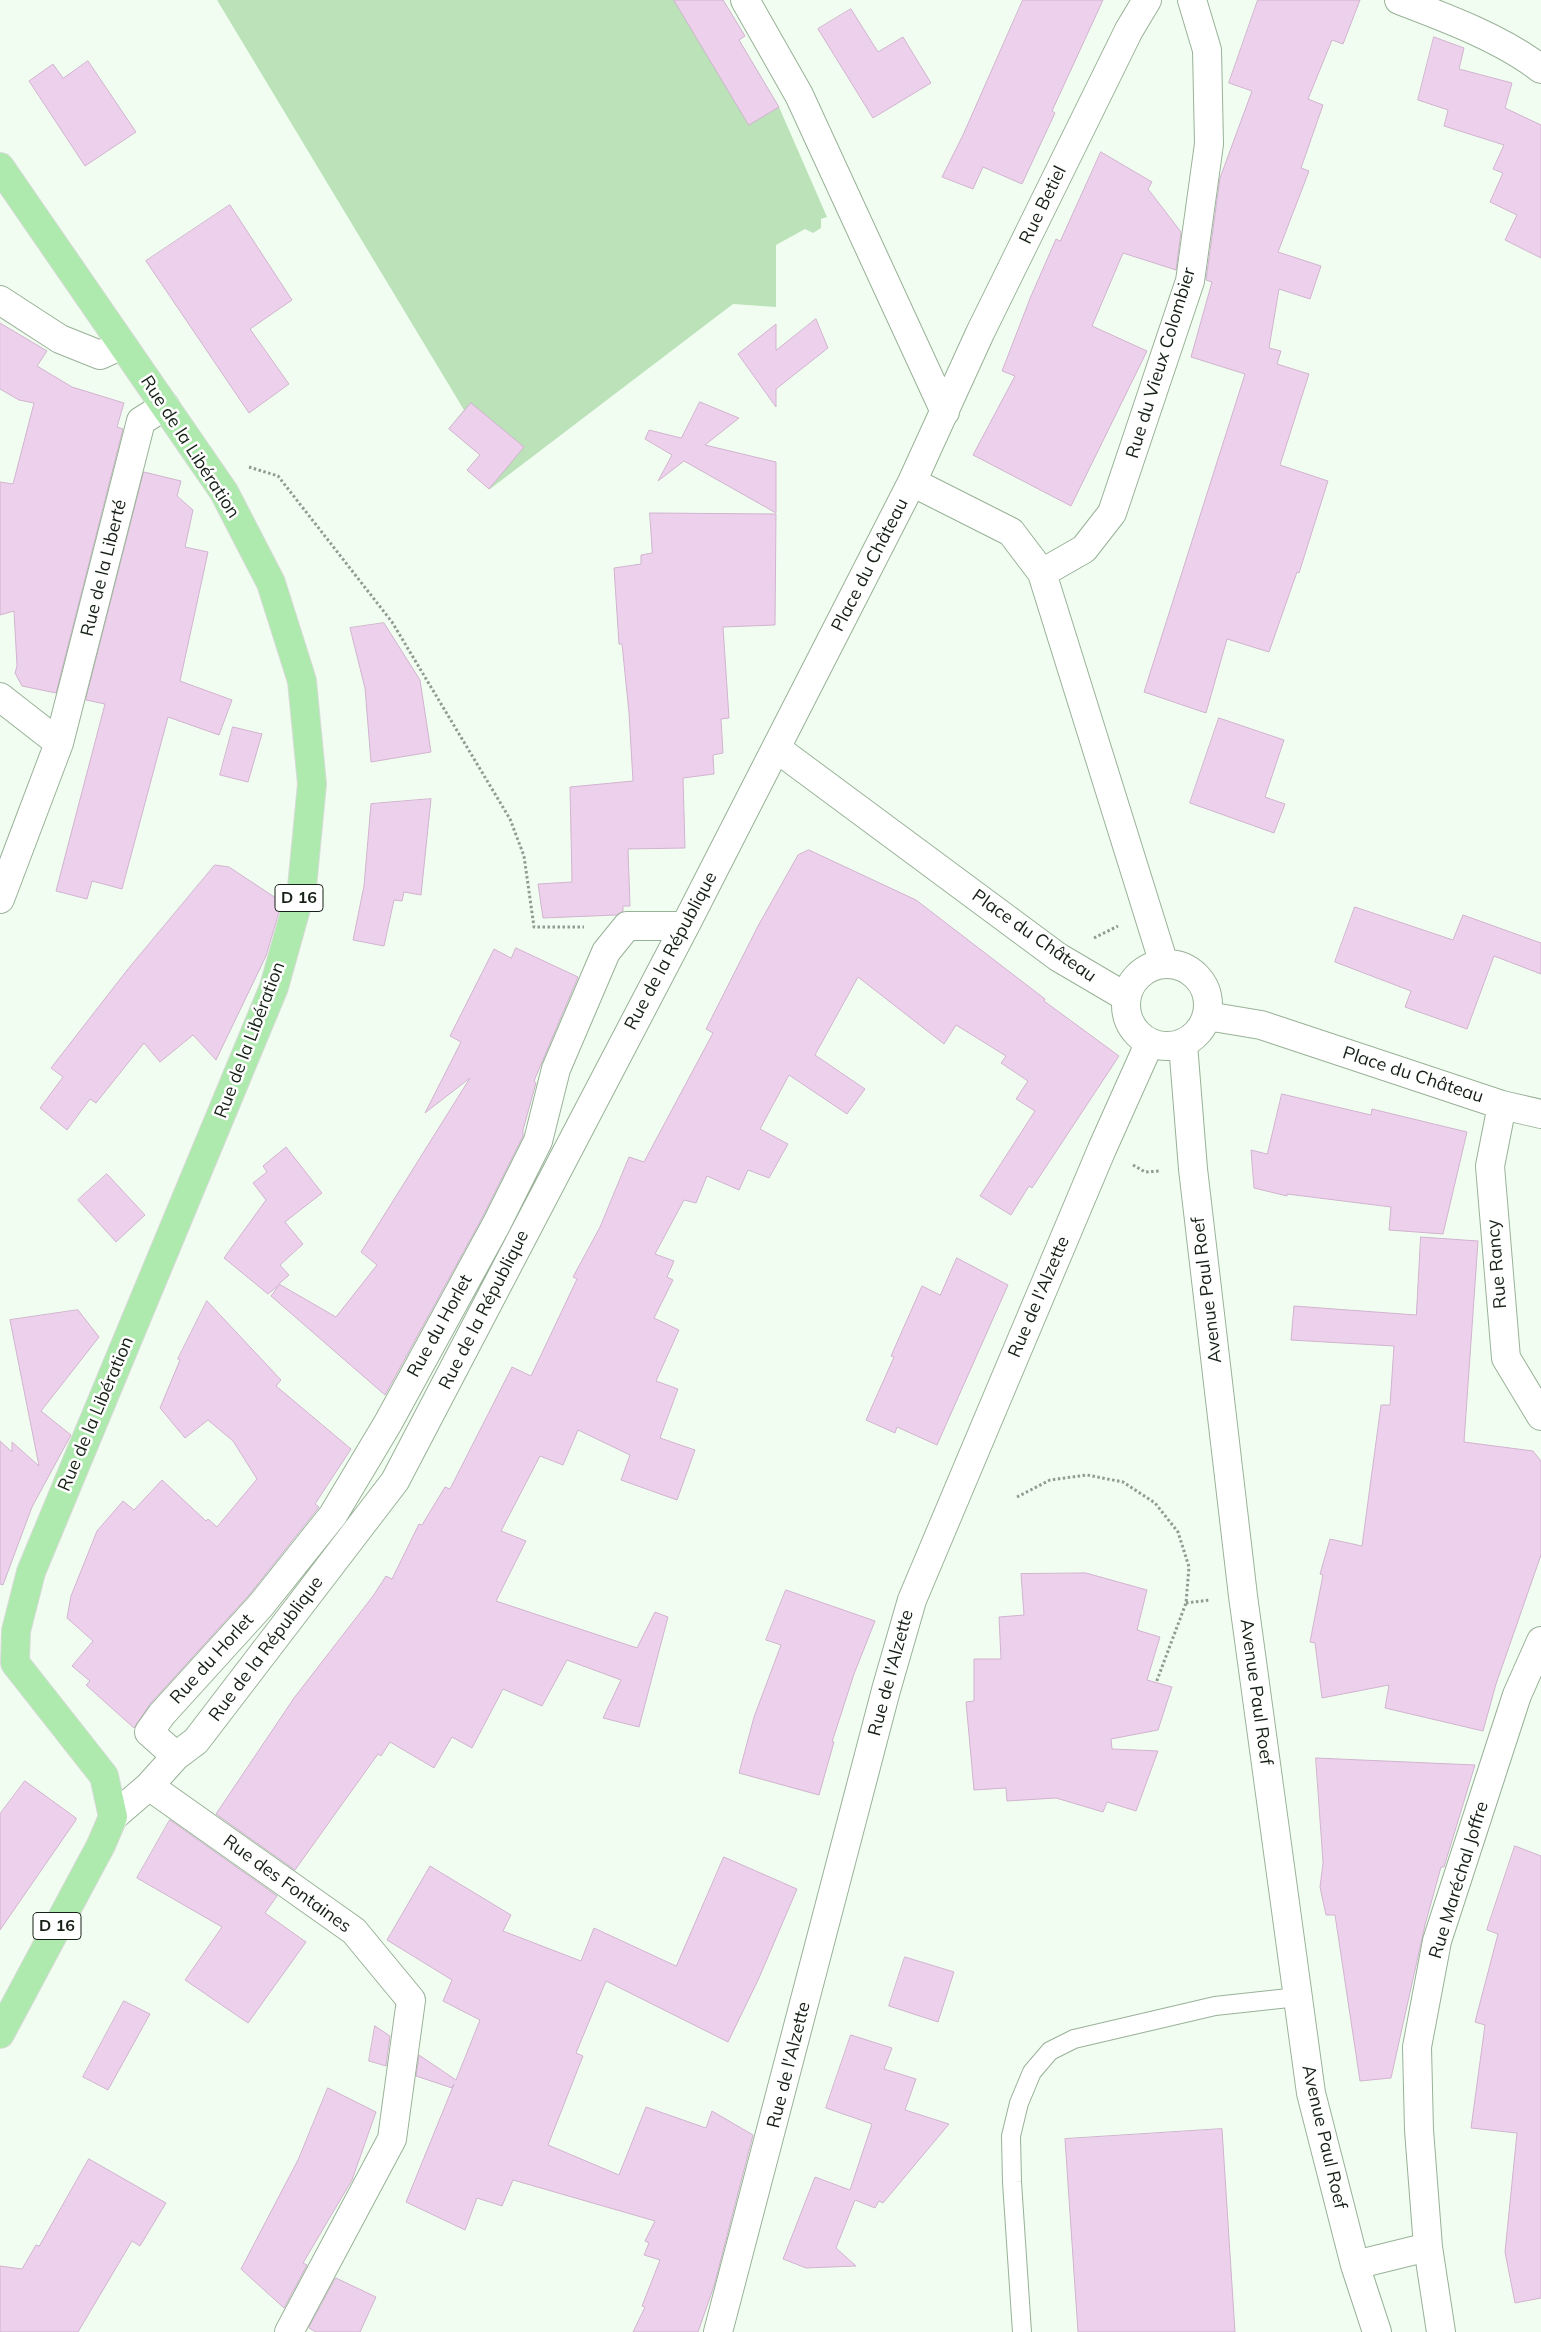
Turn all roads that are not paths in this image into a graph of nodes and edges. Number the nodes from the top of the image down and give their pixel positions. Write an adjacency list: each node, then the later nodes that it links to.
1 (745, 0): 10 (street)
2 (1147, 0): 10 (street, Rue Betiel)
3 (1192, 0): 12 (street, Rue du Vieux Colombier)
4 (1399, 0): 5 (street)
5 (1541, 69)
6 (0, 167): 8 (main road, Rue de la Libération / D 16)
7 (0, 300): 8 (street)
8 (122, 345): 9 (main road, Rue de la Libération / D 16)
9 (165, 406): 14 (street, Rue de la Liberté); 27 (main road, Rue de la Libération / D 16)
10 (945, 412): 11 (street, Rue Betiel)
11 (912, 482): 12 (street, Place du Château); 15 (street, Place du Château)
12 (1042, 573): 18 (street, Place du Château)
13 (0, 697): 14 (street)
14 (59, 743): 16 (street, Rue de la Liberté)
15 (776, 748): 17 (street, Rue de la République); 19 (street, Place du Château)
16 (0, 899)
17 (684, 926): 28 (street, Rue de la République); 28 (street, Rue du Horlet)
18 (1164, 964): 19 (street); 20 (street)
19 (1126, 997): 21 (street)
20 (1207, 1016): 22 (street); 23 (street, Place du Château)
21 (1149, 1044): 22 (street); 36 (street, Rue de l'Alzette)
22 (1183, 1044): 31 (street, Avenue Paul Roef)
23 (1502, 1104): 24 (street, Place du Château); 25 (street, Rue Rancy)
24 (1541, 1114)
25 (1541, 1416)
26 (1541, 1641): 33 (street, Rue Maréchal Joffre)
27 (8, 1659): 30 (main road, D 16)
28 (176, 1756): 29 (street, Rue de la République)
29 (149, 1786): 30 (street, Rue de la République); 35 (street, Rue des Fontaines)
30 (113, 1817): 32 (main road, D 16)
31 (1298, 1997): 34 (street, Avenue Paul Roef); 37 (lane)
32 (0, 2034)
33 (1428, 2246): 34 (street); 39 (street, Rue Maréchal Joffre)
34 (1355, 2265): 38 (street, Avenue Paul Roef)
35 (289, 2332)
36 (718, 2332)
37 (1022, 2332)
38 (1377, 2332)
39 (1441, 2332)

